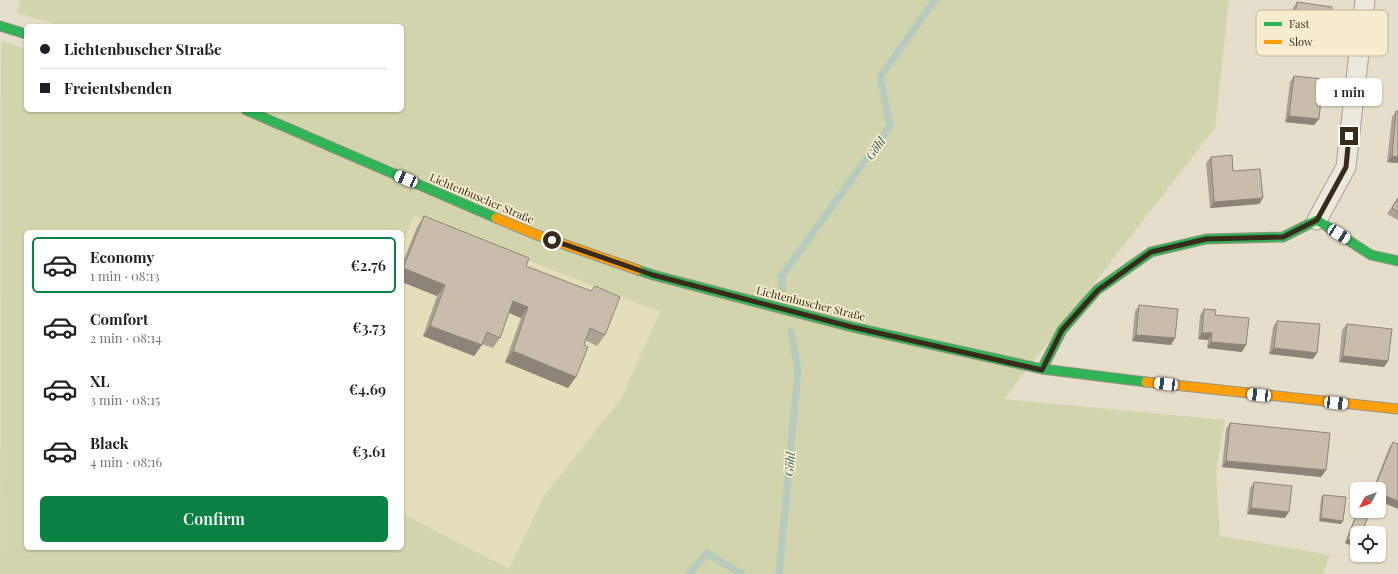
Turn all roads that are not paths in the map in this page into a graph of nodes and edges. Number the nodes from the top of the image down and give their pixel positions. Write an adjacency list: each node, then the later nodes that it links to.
1 (1365, 0): 2 (street)
2 (1364, 10)
3 (0, 26): 4 (street)
4 (24, 33)
5 (1359, 56): 7 (street)
6 (251, 112): 9 (street, Lichtenbuscher Straße)
7 (1317, 220): 8 (street); 9 (street)
8 (1398, 261)
9 (1042, 370): 10 (street, Lichtenbuscher Straße)
10 (1398, 409)

